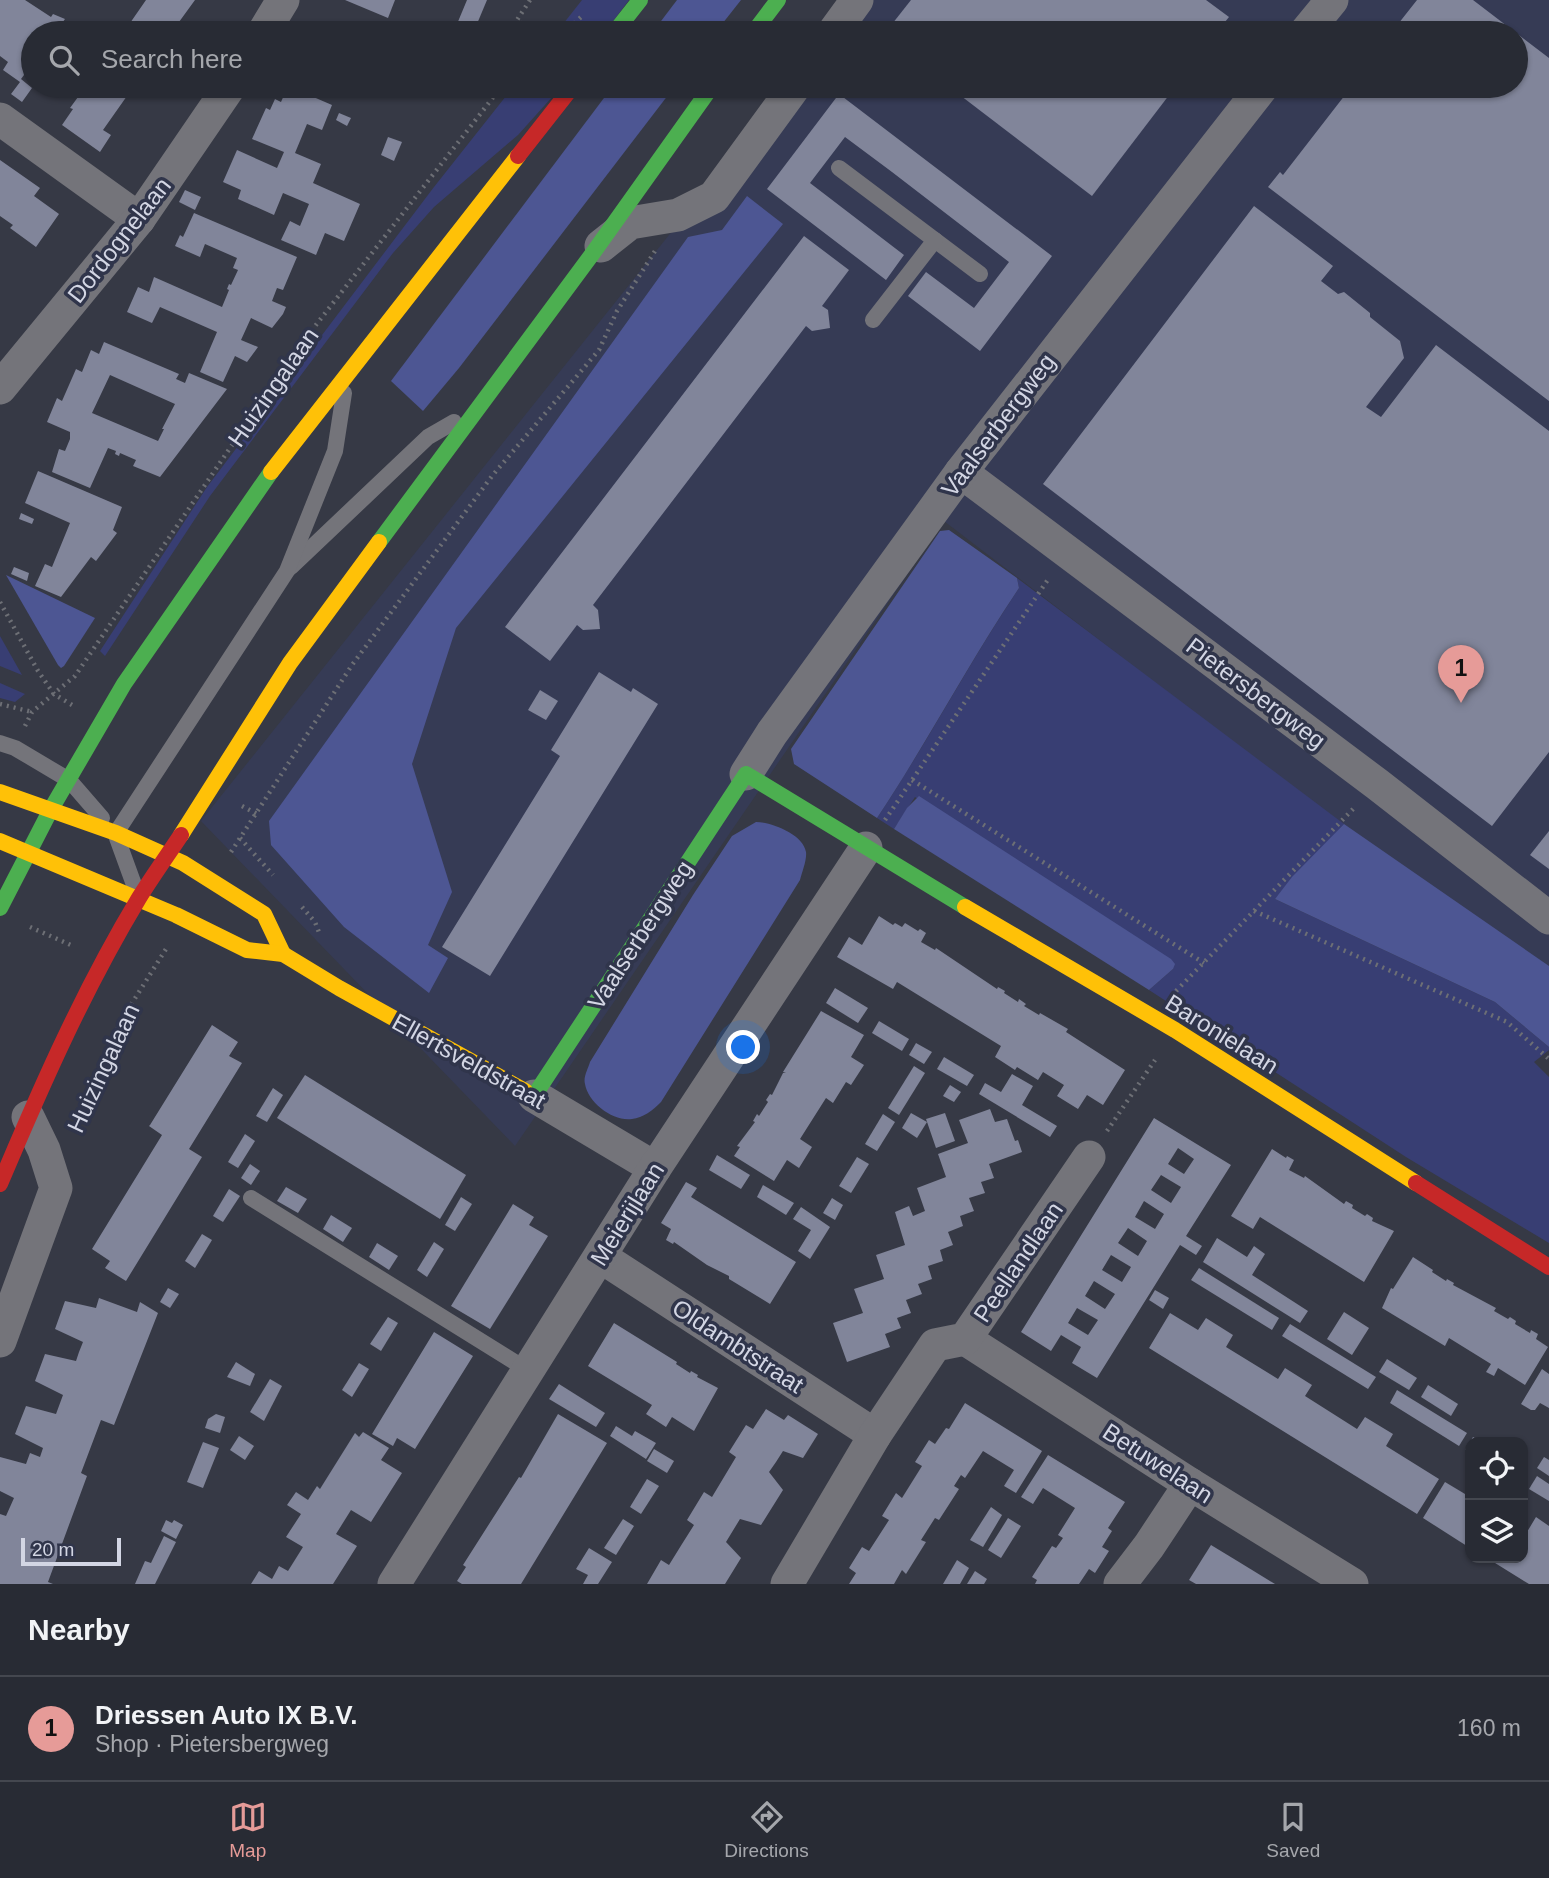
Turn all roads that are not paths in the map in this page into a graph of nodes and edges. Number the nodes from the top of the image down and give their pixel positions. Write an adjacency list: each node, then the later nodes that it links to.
1 (283, 0): 6 (street)
2 (640, 0): 7 (main road)
3 (778, 0): 8 (main road)
4 (857, 0): 9 (street)
5 (1332, 0): 10 (street)
6 (270, 21)
7 (623, 21)
8 (762, 21)
9 (842, 21)
10 (1315, 21)
11 (222, 98): 18 (street, Dordognelaan)
12 (564, 98): 23 (main road, Huizingalaan)
13 (703, 98): 20 (main road, Huizingalaan)
14 (786, 98): 20 (street, Huizingalaan)
15 (1254, 98): 26 (street, Vaalserbergweg)
16 (0, 119): 18 (street)
17 (839, 168): 19 (lane)
18 (139, 219): 24 (street, Dordognelaan)
19 (935, 240): 21 (lane); 22 (lane)
20 (593, 253): 25 (main road, Huizingalaan)
21 (980, 274)
22 (873, 320)
23 (346, 378): 27 (lane, Huizingalaan); 30 (main road, Huizingalaan)
24 (0, 388)
25 (478, 409): 27 (lane, Huizingalaan); 37 (main road, Huizingalaan)
26 (961, 472): 29 (street, Vaalserbergweg); 40 (street, Pietersbergweg)
27 (287, 571): 33 (lane, Huizingalaan)
28 (0, 743): 30 (lane)
29 (746, 775): 35 (main road); 42 (main road, Vaalserbergweg)
30 (69, 780): 32 (main road, Huizingalaan); 33 (lane)
31 (0, 792): 32 (main road)
32 (50, 811): 33 (main road); 36 (main road, Huizingalaan)
33 (116, 833): 37 (main road); 38 (lane)
34 (0, 841): 36 (main road, Ellertsveldstraat)
35 (866, 848): 45 (street, Meierijlaan); 49 (main road, Baronielaan)
36 (28, 852): 38 (main road, Ellertsveldstraat); 39 (main road, Huizingalaan)
37 (167, 854): 38 (main road, Huizingalaan); 41 (main road)
38 (139, 898): 41 (main road, Ellertsveldstraat); 43 (main road, Huizingalaan)
39 (0, 908)
40 (1549, 918)
41 (283, 954): 42 (main road, Ellertsveldstraat)
42 (534, 1096): 45 (street, Ellertsveldstraat)
43 (19, 1123): 46 (main road, Huizingalaan); 51 (street, Huizingalaan)
44 (1088, 1157): 50 (street, Peellandlaan)
45 (655, 1168): 48 (street, Meierijlaan)
46 (0, 1184)
47 (251, 1198): 52 (lane)
48 (601, 1257): 52 (street, Meierijlaan); 53 (street, Oldambtstraat)
49 (1549, 1266)
50 (965, 1339): 53 (street, Peellandlaan); 54 (street, Betuwelaan)
51 (0, 1341)
52 (529, 1371): 55 (street, Meierijlaan)
53 (875, 1435): 56 (street, Peellandlaan)
54 (1190, 1484): 57 (street); 58 (street, Betuwelaan)
55 (394, 1584)
56 (787, 1584)
57 (1120, 1584)
58 (1352, 1584)

